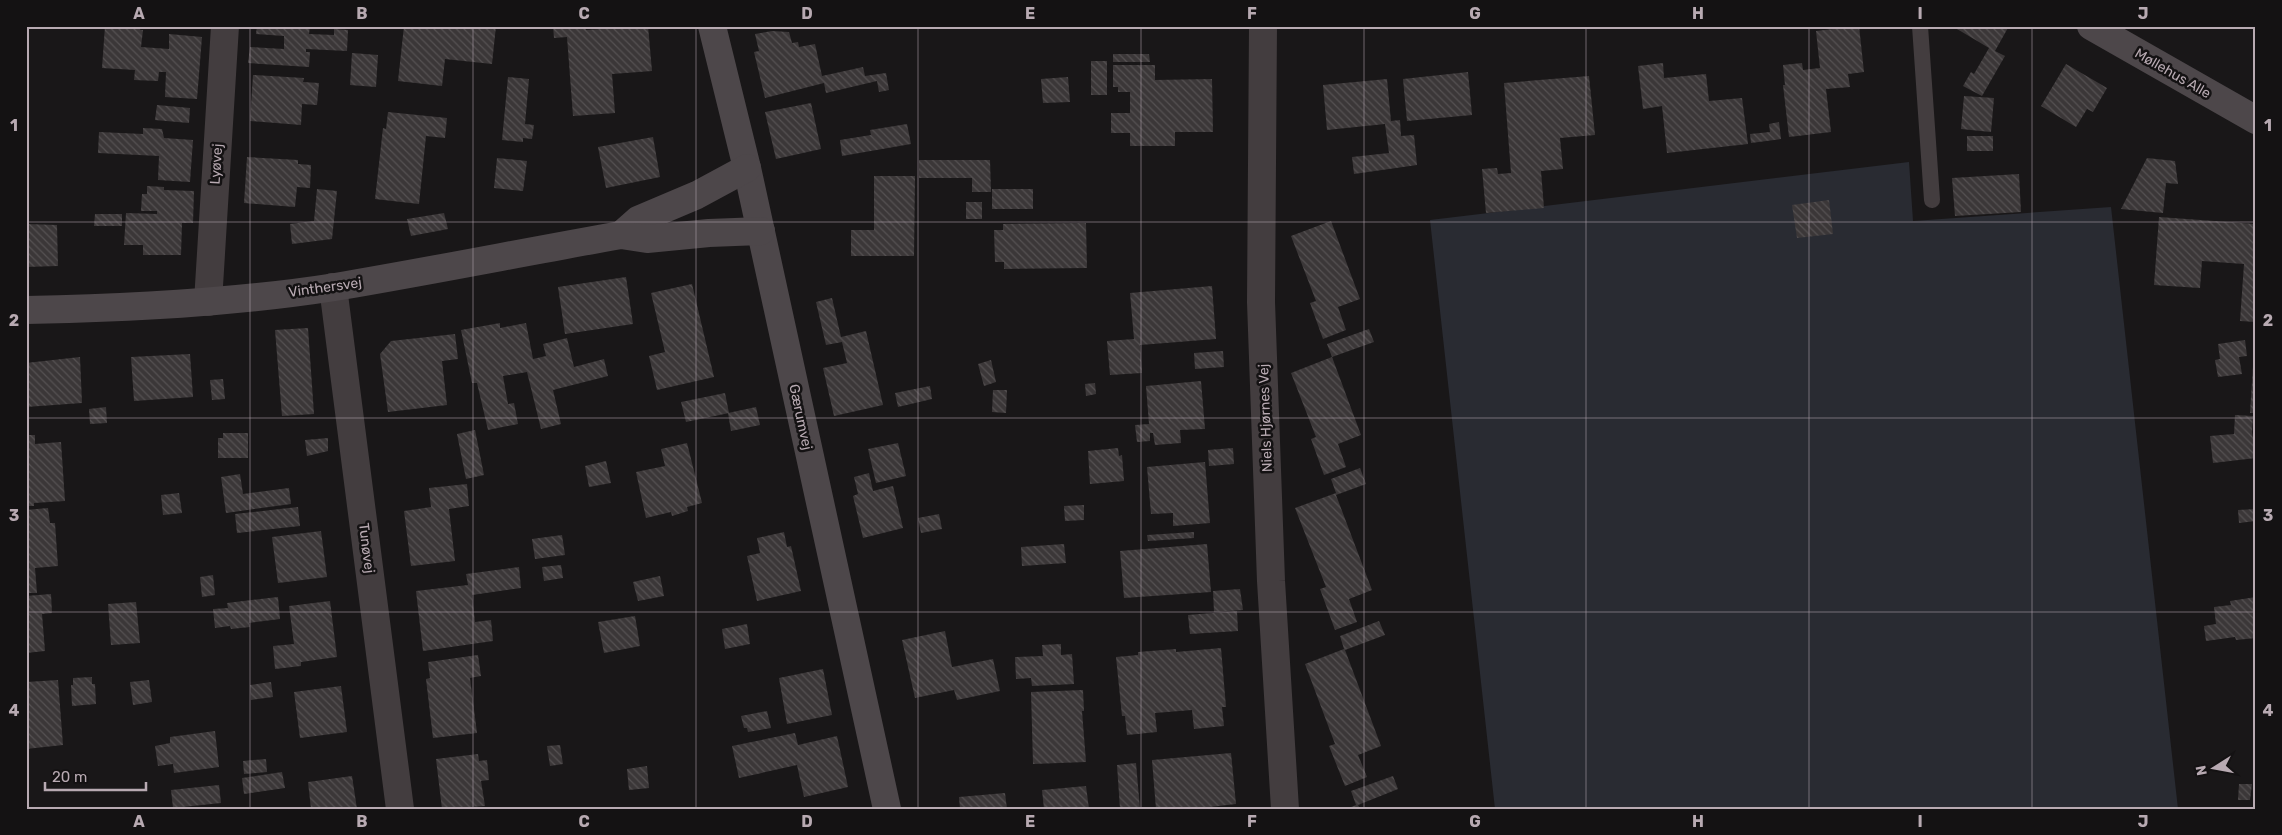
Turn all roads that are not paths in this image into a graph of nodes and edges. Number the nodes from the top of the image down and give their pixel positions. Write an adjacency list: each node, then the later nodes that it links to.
1 (226, 26): 12 (street, Lyøvej)
2 (712, 26): 7 (street, Gærumvej)
3 (1263, 26): 16 (street, Niels Hjørnes Vej)
4 (1920, 26): 8 (lane)
5 (2091, 26): 6 (street, Møllehus Alle)
6 (2255, 118)
7 (747, 168): 9 (street, Gærumvej); 10 (street, Vinthersvej)
8 (1932, 200)
9 (761, 231): 10 (street, Vinthersvej); 15 (street, Gærumvej)
10 (621, 235): 11 (street, Vinthersvej)
11 (333, 287): 12 (street, Vinthersvej); 14 (street, Tunøvej)
12 (208, 302): 13 (street, Vinthersvej)
13 (26, 310)
14 (400, 809)
15 (887, 809)
16 (1286, 809)

